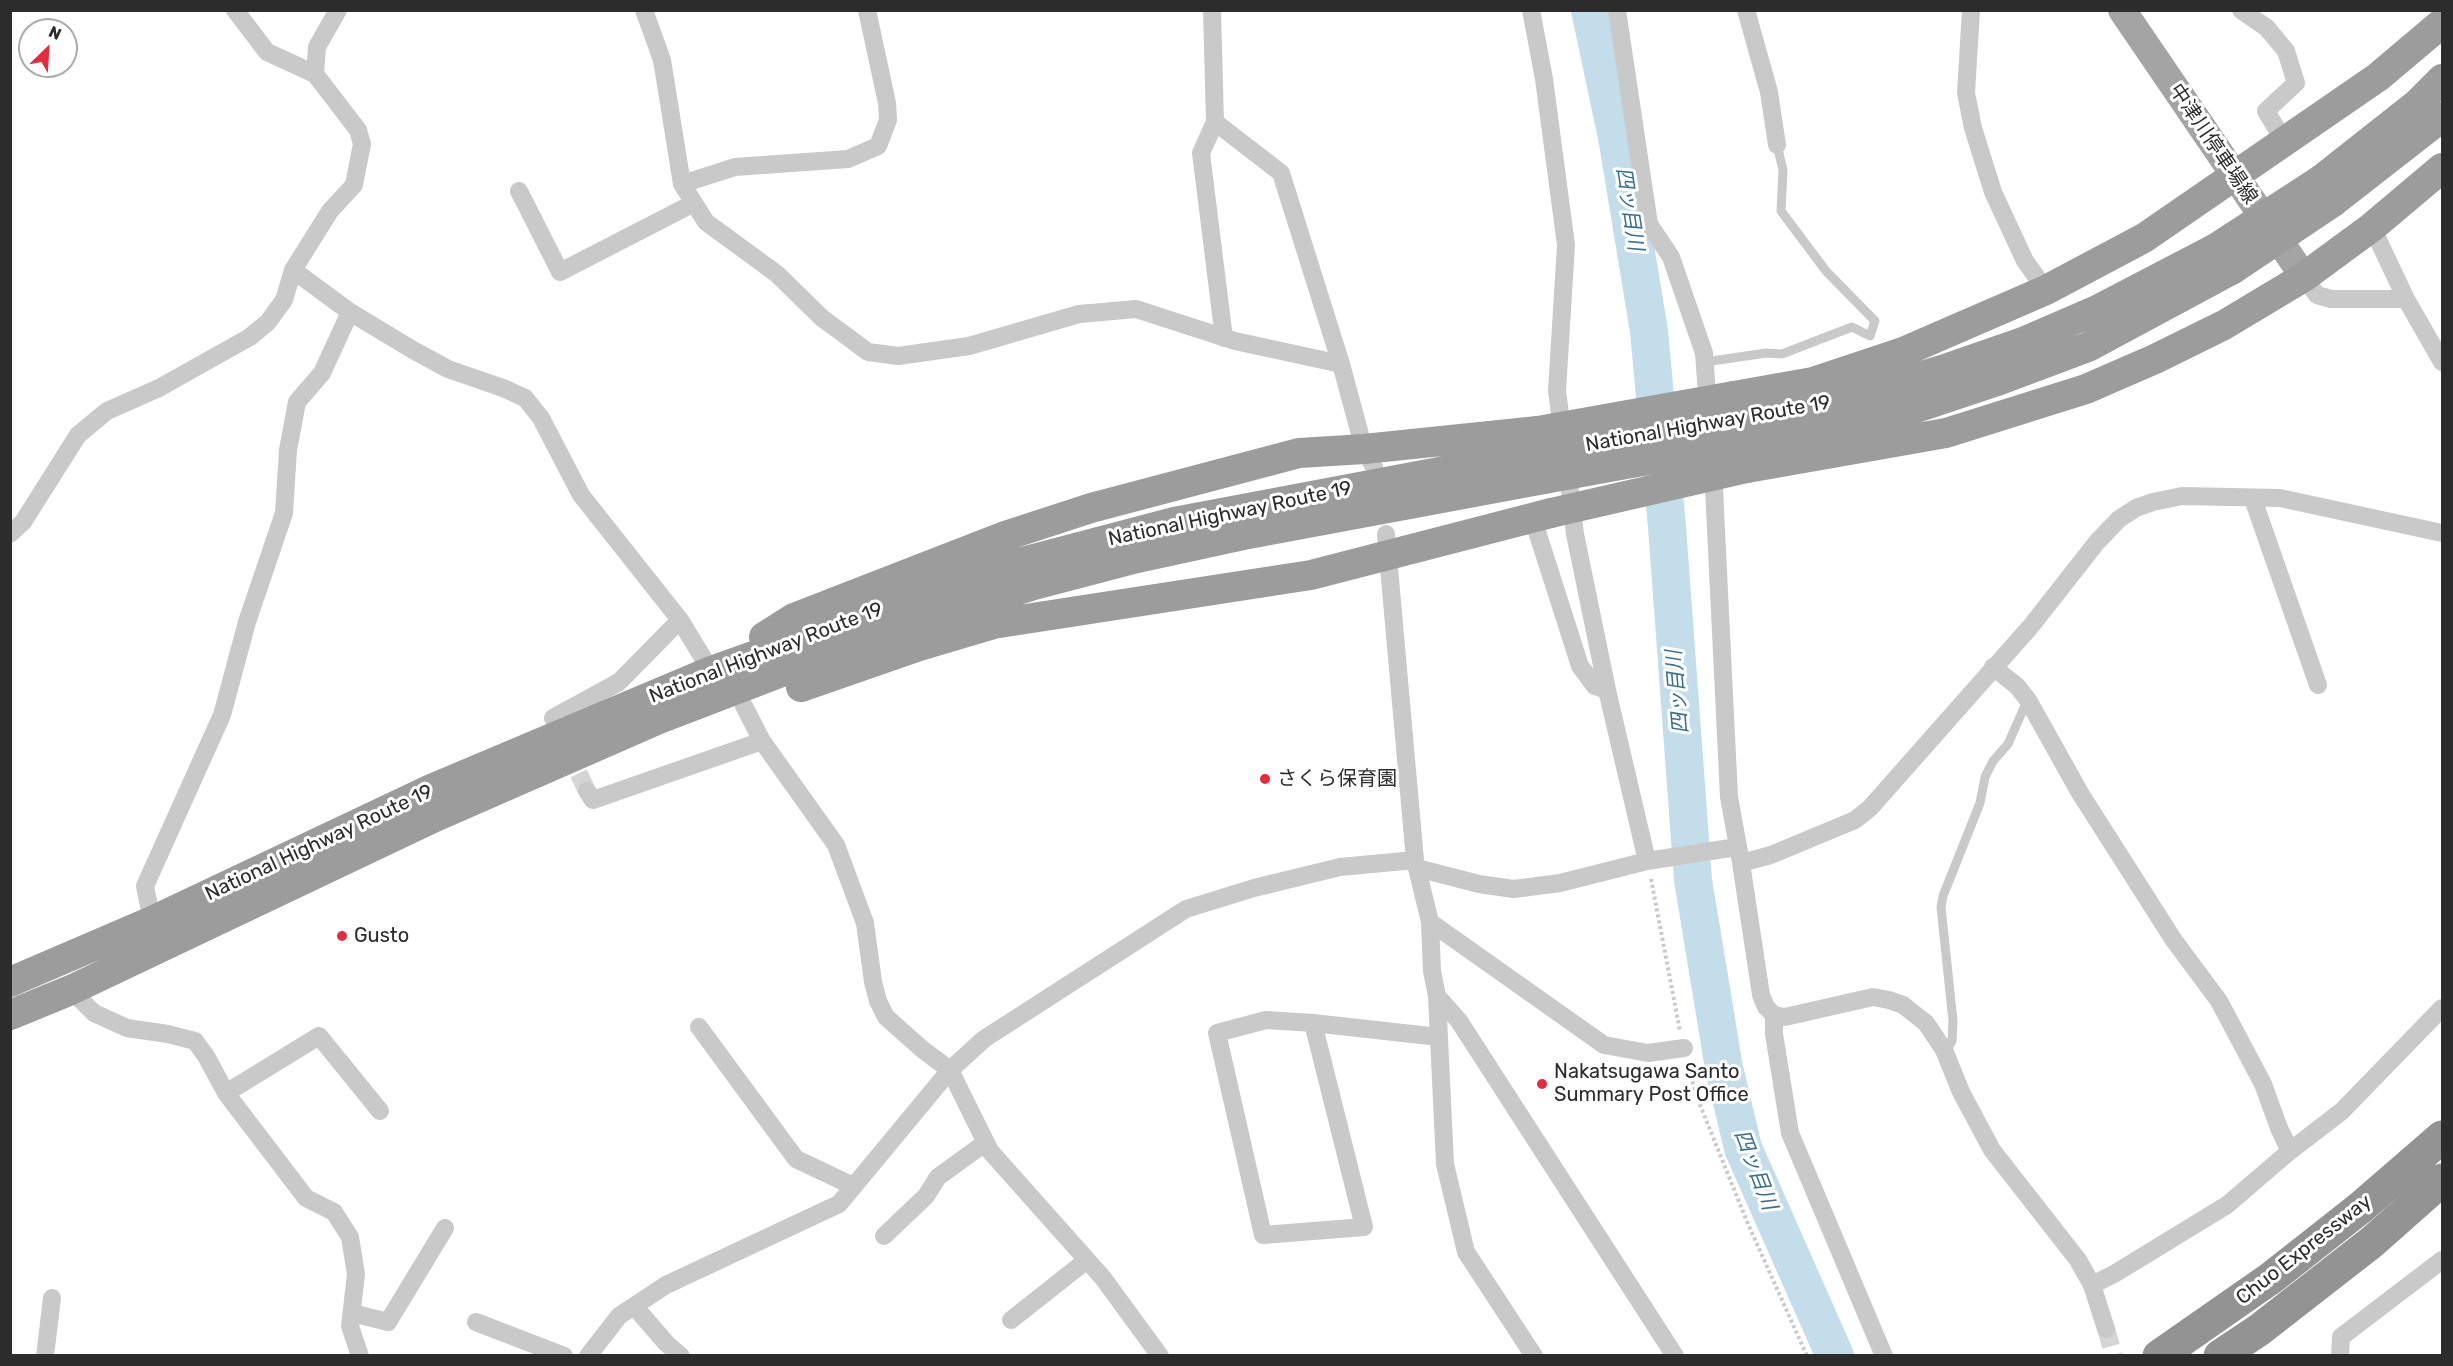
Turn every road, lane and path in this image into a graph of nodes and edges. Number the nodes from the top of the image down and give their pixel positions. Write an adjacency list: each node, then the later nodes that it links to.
1 (235, 10): 13 (street)
2 (338, 10): 13 (street)
3 (644, 10): 21 (street)
4 (867, 10): 21 (street)
5 (1212, 10): 16 (street)
6 (1531, 10): 47 (street)
7 (1617, 10): 32 (street)
8 (1746, 10): 18 (street)
9 (1971, 10): 28 (street)
10 (2122, 10): 20 (main road, 中津川停車場線)
11 (2241, 10): 17 (street)
12 (2442, 23): 17 (highway)
13 (315, 74): 26 (street)
14 (2442, 80): 22 (highway, National Highway Route 19)
15 (2442, 117): 22 (highway, National Highway Route 19)
16 (1215, 122): 31 (street); 34 (street)
17 (2284, 141): 20 (highway)
18 (1777, 146): 32 (lane)
19 (2442, 168): 25 (highway)
20 (2234, 175): 27 (main road, 中津川停車場線); 28 (highway)
21 (682, 183): 24 (street)
22 (2328, 190): 35 (highway, National Highway Route 19, bridge)
23 (519, 191): 24 (street)
24 (694, 203): 31 (street)
25 (2372, 227): 27 (highway); 29 (street)
26 (293, 270): 30 (street); 41 (street)
27 (2304, 277): 29 (street); 35 (highway)
28 (2046, 290): 35 (highway)
29 (2406, 299): 33 (street)
30 (350, 312): 43 (street); 57 (street)
31 (1224, 338): 34 (street)
32 (1705, 362): 54 (street)
33 (2442, 362)
34 (1341, 364): 37 (street)
35 (1741, 430): 36 (highway, National Highway Route 19, bridge); 36 (highway, bridge); 39 (highway, bridge)
36 (1543, 454): 37 (highway); 45 (highway, National Highway Route 19); 51 (highway, National Highway Route 19)
37 (1369, 458): 45 (highway)
38 (2253, 499): 40 (street); 44 (street); 46 (street)
39 (1542, 516): 42 (highway); 47 (street)
40 (2442, 532)
41 (10, 534)
42 (1388, 544): 49 (highway); 56 (street)
43 (680, 620): 45 (street); 50 (street)
44 (1993, 667): 48 (street); 54 (street)
45 (711, 670): 57 (highway, National Highway Route 19)
46 (2318, 685)
47 (1607, 690): 55 (street)
48 (2028, 700): 69 (lane); 75 (street)
49 (744, 706): 51 (highway); 52 (street)
50 (553, 718)
51 (659, 719): 60 (highway, National Highway Route 19)
52 (762, 741): 53 (street); 70 (street)
53 (587, 791)
54 (1739, 855): 55 (street); 64 (street)
55 (1651, 860): 56 (street); 68 (path)
56 (1416, 864): 58 (street); 70 (street)
57 (152, 921): 59 (highway, National Highway Route 19)
58 (1430, 922): 61 (street); 68 (street)
59 (10, 982)
60 (71, 990): 63 (highway, National Highway Route 19); 71 (street)
61 (1437, 996): 67 (street); 96 (street)
62 (2442, 1011): 75 (street)
63 (10, 1015)
64 (1774, 1015): 69 (street); 98 (street)
65 (1313, 1023): 65 (street); 67 (street)
66 (699, 1027): 77 (street)
67 (1439, 1037): 95 (street)
68 (1684, 1048): 97 (path)
69 (1944, 1050): 82 (street)
70 (950, 1070): 74 (street); 77 (street)
71 (226, 1093): 72 (street); 85 (street)
72 (380, 1111)
73 (2442, 1137): 99 (highway, Chuo Expressway)
74 (984, 1143): 79 (street); 80 (street)
75 (2290, 1151): 82 (street)
76 (2442, 1180): 100 (highway, Chuo Expressway)
77 (853, 1186): 84 (street)
78 (445, 1228): 85 (street)
79 (884, 1236)
80 (1087, 1260): 86 (street); 94 (street)
81 (2442, 1260): 101 (street)
82 (2092, 1285): 88 (street)
83 (52, 1298): 89 (street)
84 (634, 1306): 92 (street); 93 (street)
85 (352, 1313): 90 (street)
86 (1011, 1320)
87 (476, 1322): 91 (street)
88 (2106, 1329)
89 (45, 1356)
90 (360, 1356)
91 (564, 1356)
92 (588, 1356)
93 (681, 1356)
94 (1160, 1356)
95 (1534, 1356)
96 (1675, 1356)
97 (1807, 1356)
98 (1884, 1356)
99 (2159, 1356)
100 (2220, 1356)
101 (2340, 1356)

